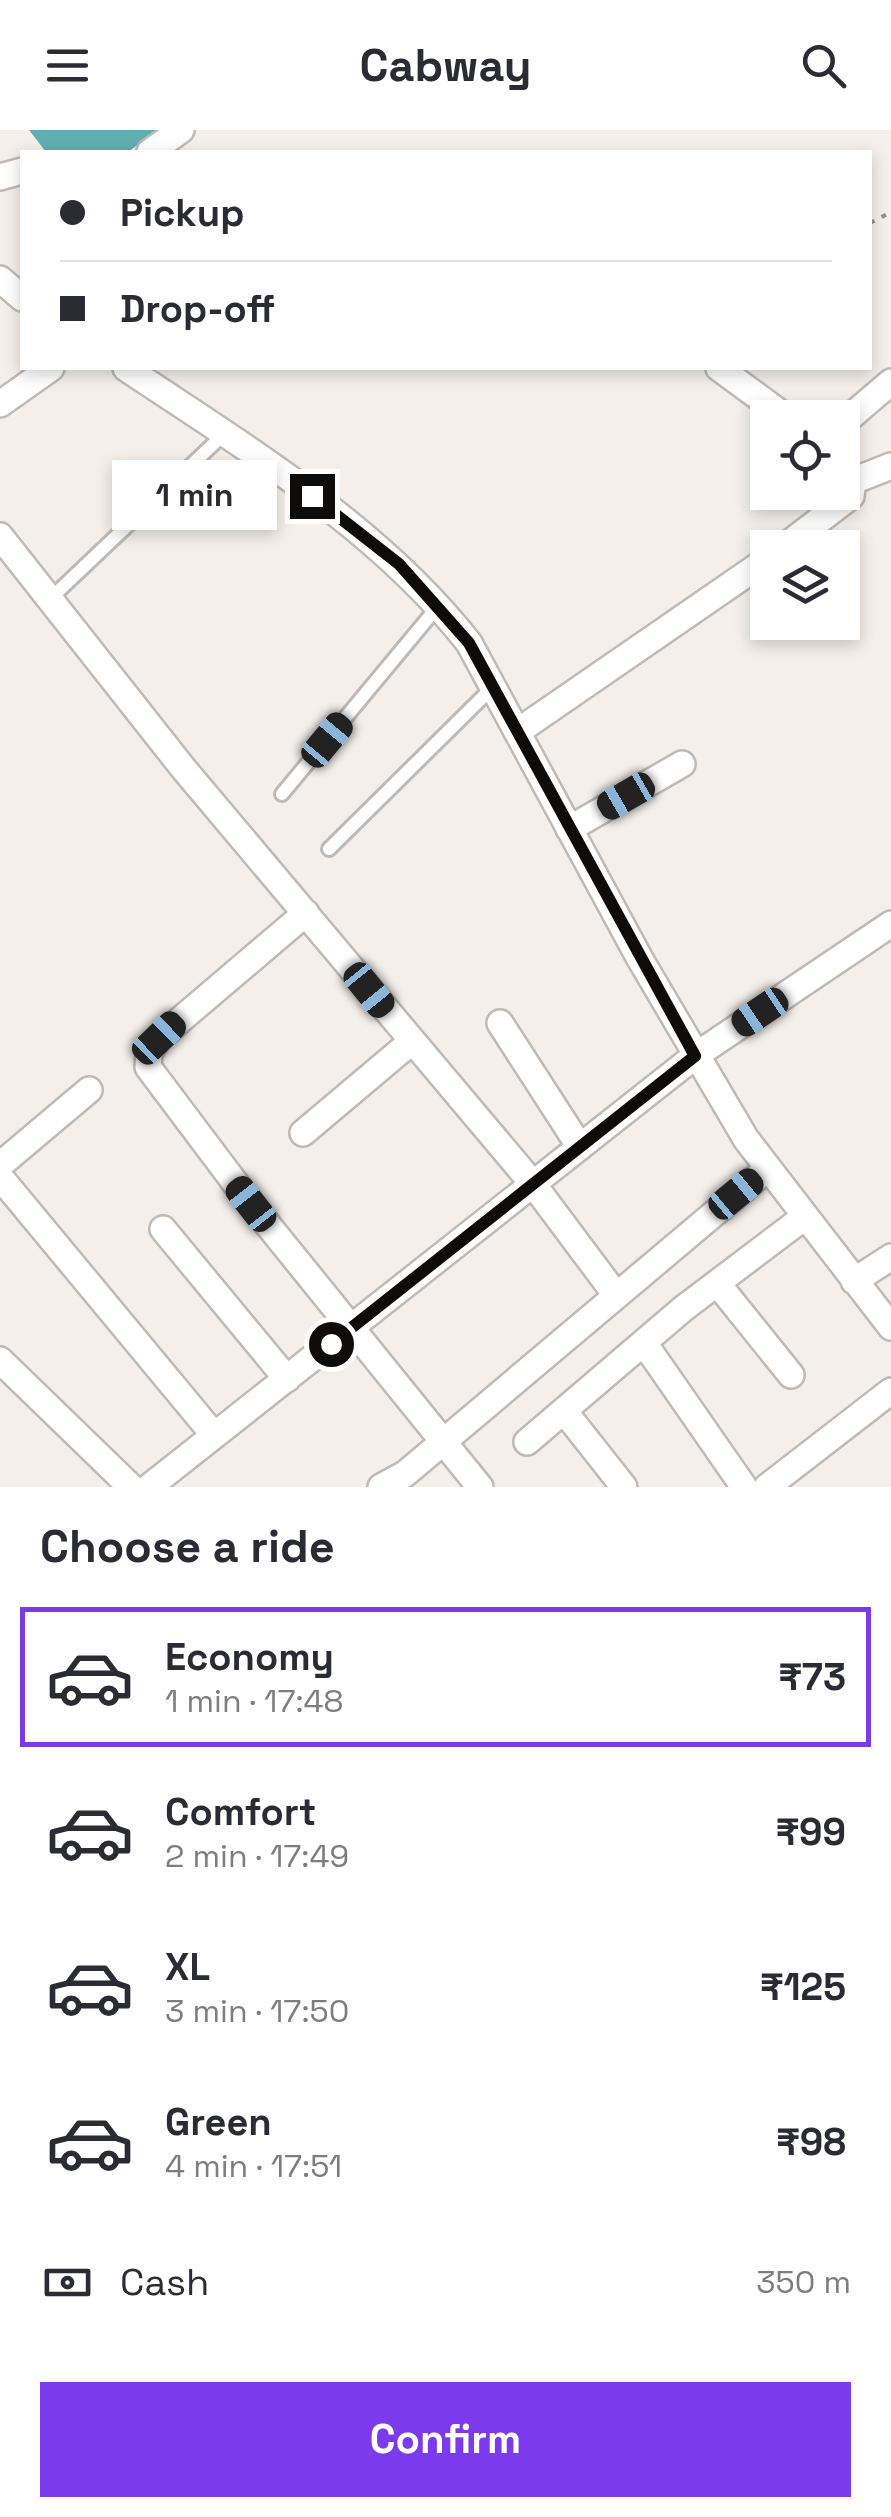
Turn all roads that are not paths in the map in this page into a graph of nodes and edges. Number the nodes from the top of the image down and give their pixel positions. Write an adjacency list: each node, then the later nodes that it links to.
1 (181, 130): 2 (street)
2 (153, 150)
3 (0, 279): 4 (street)
4 (20, 296)
5 (48, 370): 12 (street)
6 (129, 370): 14 (street)
7 (722, 370): 10 (street)
8 (757, 370): 10 (street)
9 (891, 382): 13 (street)
10 (759, 397): 11 (street)
11 (763, 400)
12 (0, 404)
13 (860, 409)
14 (224, 434): 21 (lane); 22 (street)
15 (891, 466): 16 (street)
16 (860, 471)
17 (837, 510): 18 (street)
18 (809, 530)
19 (0, 536): 21 (street)
20 (750, 571): 24 (street)
21 (50, 599): 29 (street)
22 (439, 605): 23 (street); 26 (lane)
23 (493, 687): 24 (street); 28 (lane)
24 (517, 732): 27 (street)
25 (682, 764): 27 (street)
26 (282, 794)
27 (569, 828): 33 (street)
28 (329, 848)
29 (306, 913): 32 (street); 47 (street)
30 (891, 924): 33 (street)
31 (500, 1022): 36 (street)
32 (411, 1042): 35 (street); 40 (street)
33 (695, 1056): 36 (street); 38 (street)
34 (89, 1090): 37 (street)
35 (303, 1133)
36 (580, 1147): 40 (street)
37 (0, 1164)
38 (767, 1169): 41 (street); 46 (street)
39 (0, 1177): 55 (street)
40 (533, 1184): 46 (street); 47 (street)
41 (803, 1218): 44 (street); 45 (street)
42 (163, 1229): 52 (street)
43 (891, 1256): 44 (street)
44 (854, 1281): 48 (street)
45 (717, 1284): 49 (street); 51 (street)
46 (616, 1295): 56 (street)
47 (353, 1327): 52 (street); 56 (street)
48 (891, 1327)
49 (644, 1343): 54 (street); 63 (street)
50 (0, 1360): 58 (street)
51 (791, 1375)
52 (287, 1379): 55 (street)
53 (891, 1391): 64 (street)
54 (564, 1411): 57 (street); 62 (street)
55 (214, 1435): 59 (street)
56 (442, 1440): 60 (street); 61 (street)
57 (527, 1442)
58 (131, 1487)
59 (149, 1487)
60 (381, 1487)
61 (480, 1487)
62 (624, 1487)
63 (744, 1487)
64 (767, 1487)

